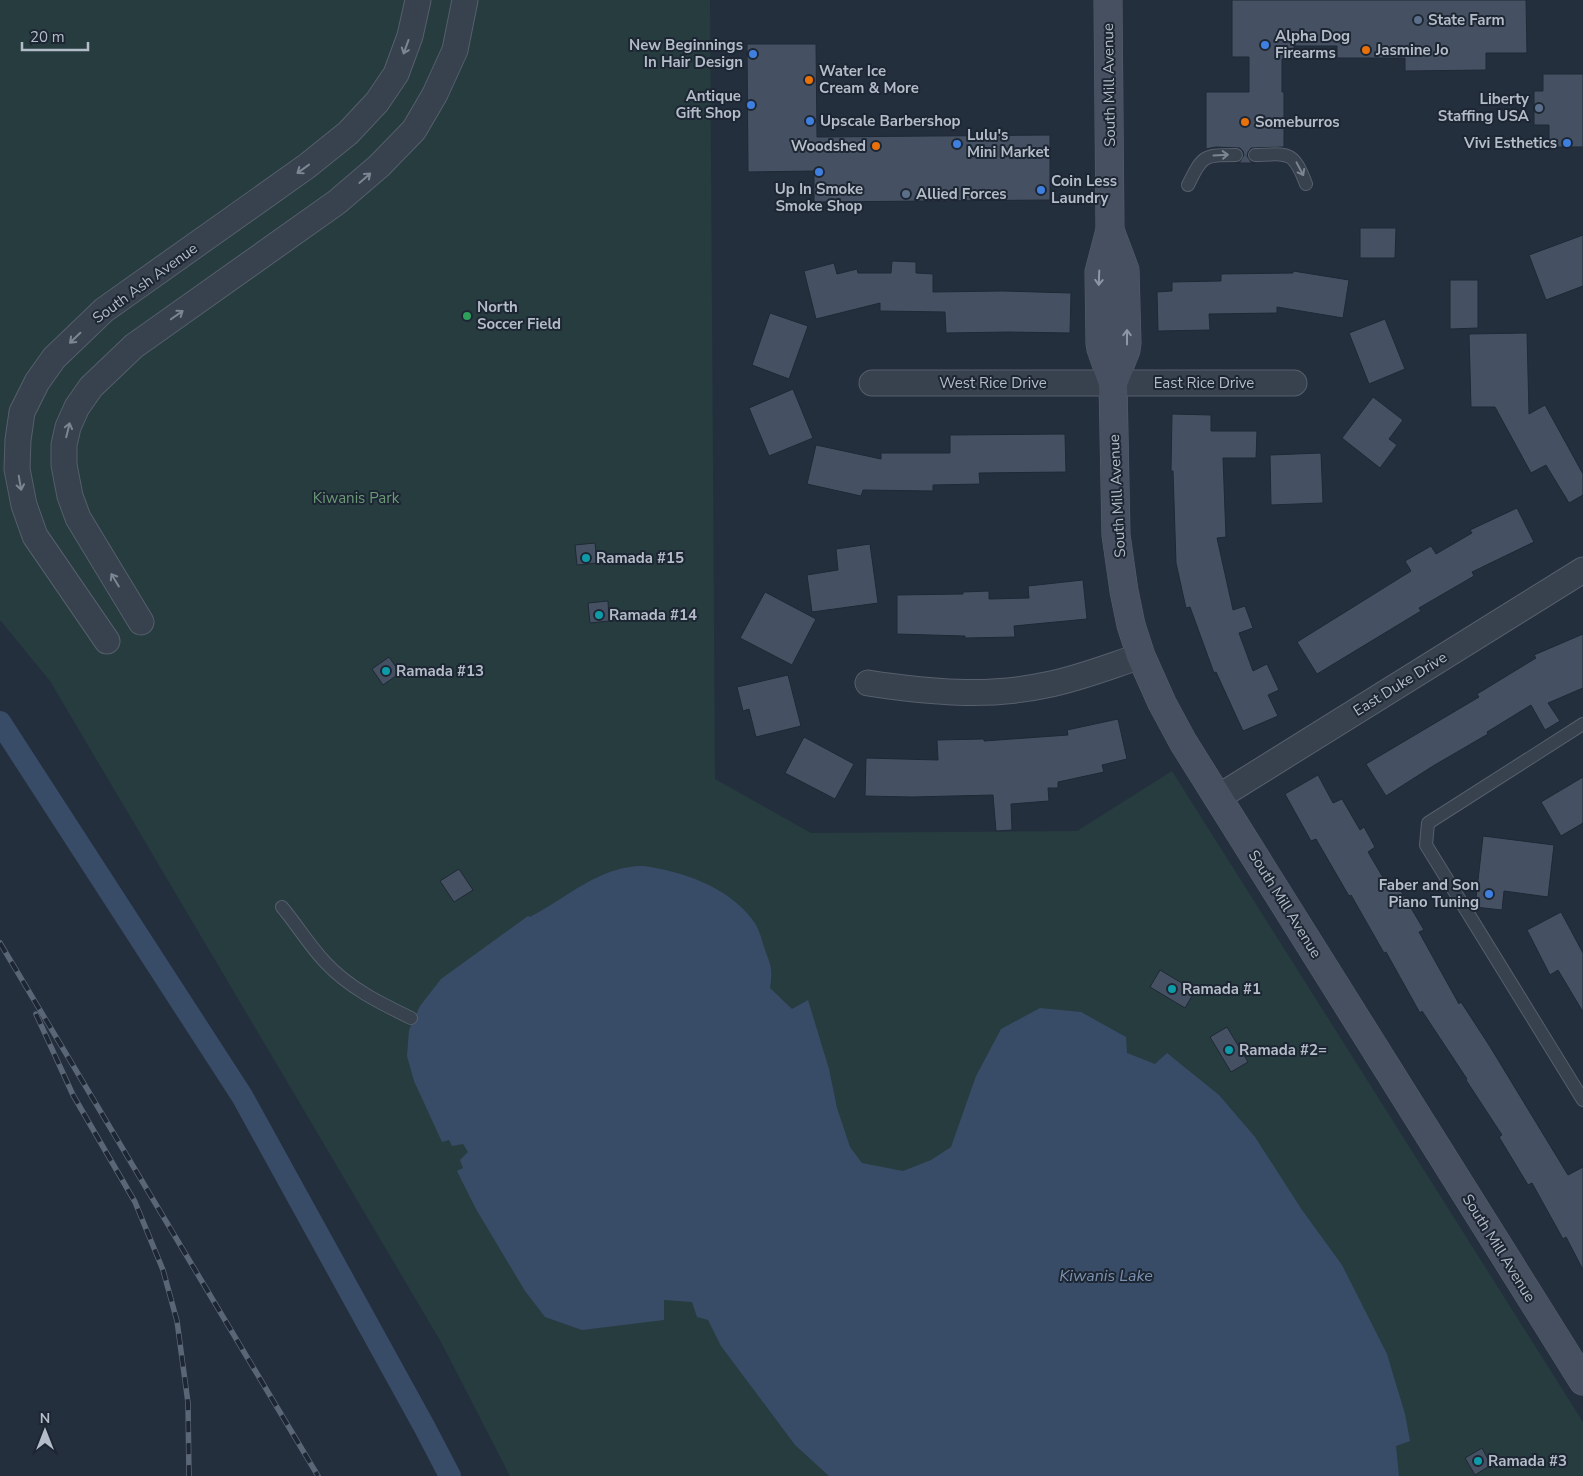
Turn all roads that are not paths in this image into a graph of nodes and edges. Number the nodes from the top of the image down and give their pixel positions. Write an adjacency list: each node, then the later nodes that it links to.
1 (418, 0): 13 (street, South Ash Avenue, one-way to 13)
2 (466, 0): 12 (street, one-way to 2)
3 (1108, 0): 10 (street, South Mill Avenue)
4 (1236, 155): 7 (lane, one-way to 4)
5 (1255, 155): 6 (lane, one-way to 6)
6 (1306, 184)
7 (1188, 185)
8 (1294, 382): 10 (street, East Rice Drive)
9 (872, 383): 10 (street, West Rice Drive)
10 (1113, 383): 14 (street, South Mill Avenue)
11 (1583, 570): 17 (street, East Duke Drive)
12 (140, 622)
13 (107, 641)
14 (1141, 656): 15 (street); 17 (street, South Mill Avenue)
15 (868, 683)
16 (1583, 724): 20 (lane)
17 (1217, 798): 21 (street, South Mill Avenue)
18 (282, 907): 19 (lane)
19 (411, 1018)
20 (1583, 1100)
21 (1583, 1381)

